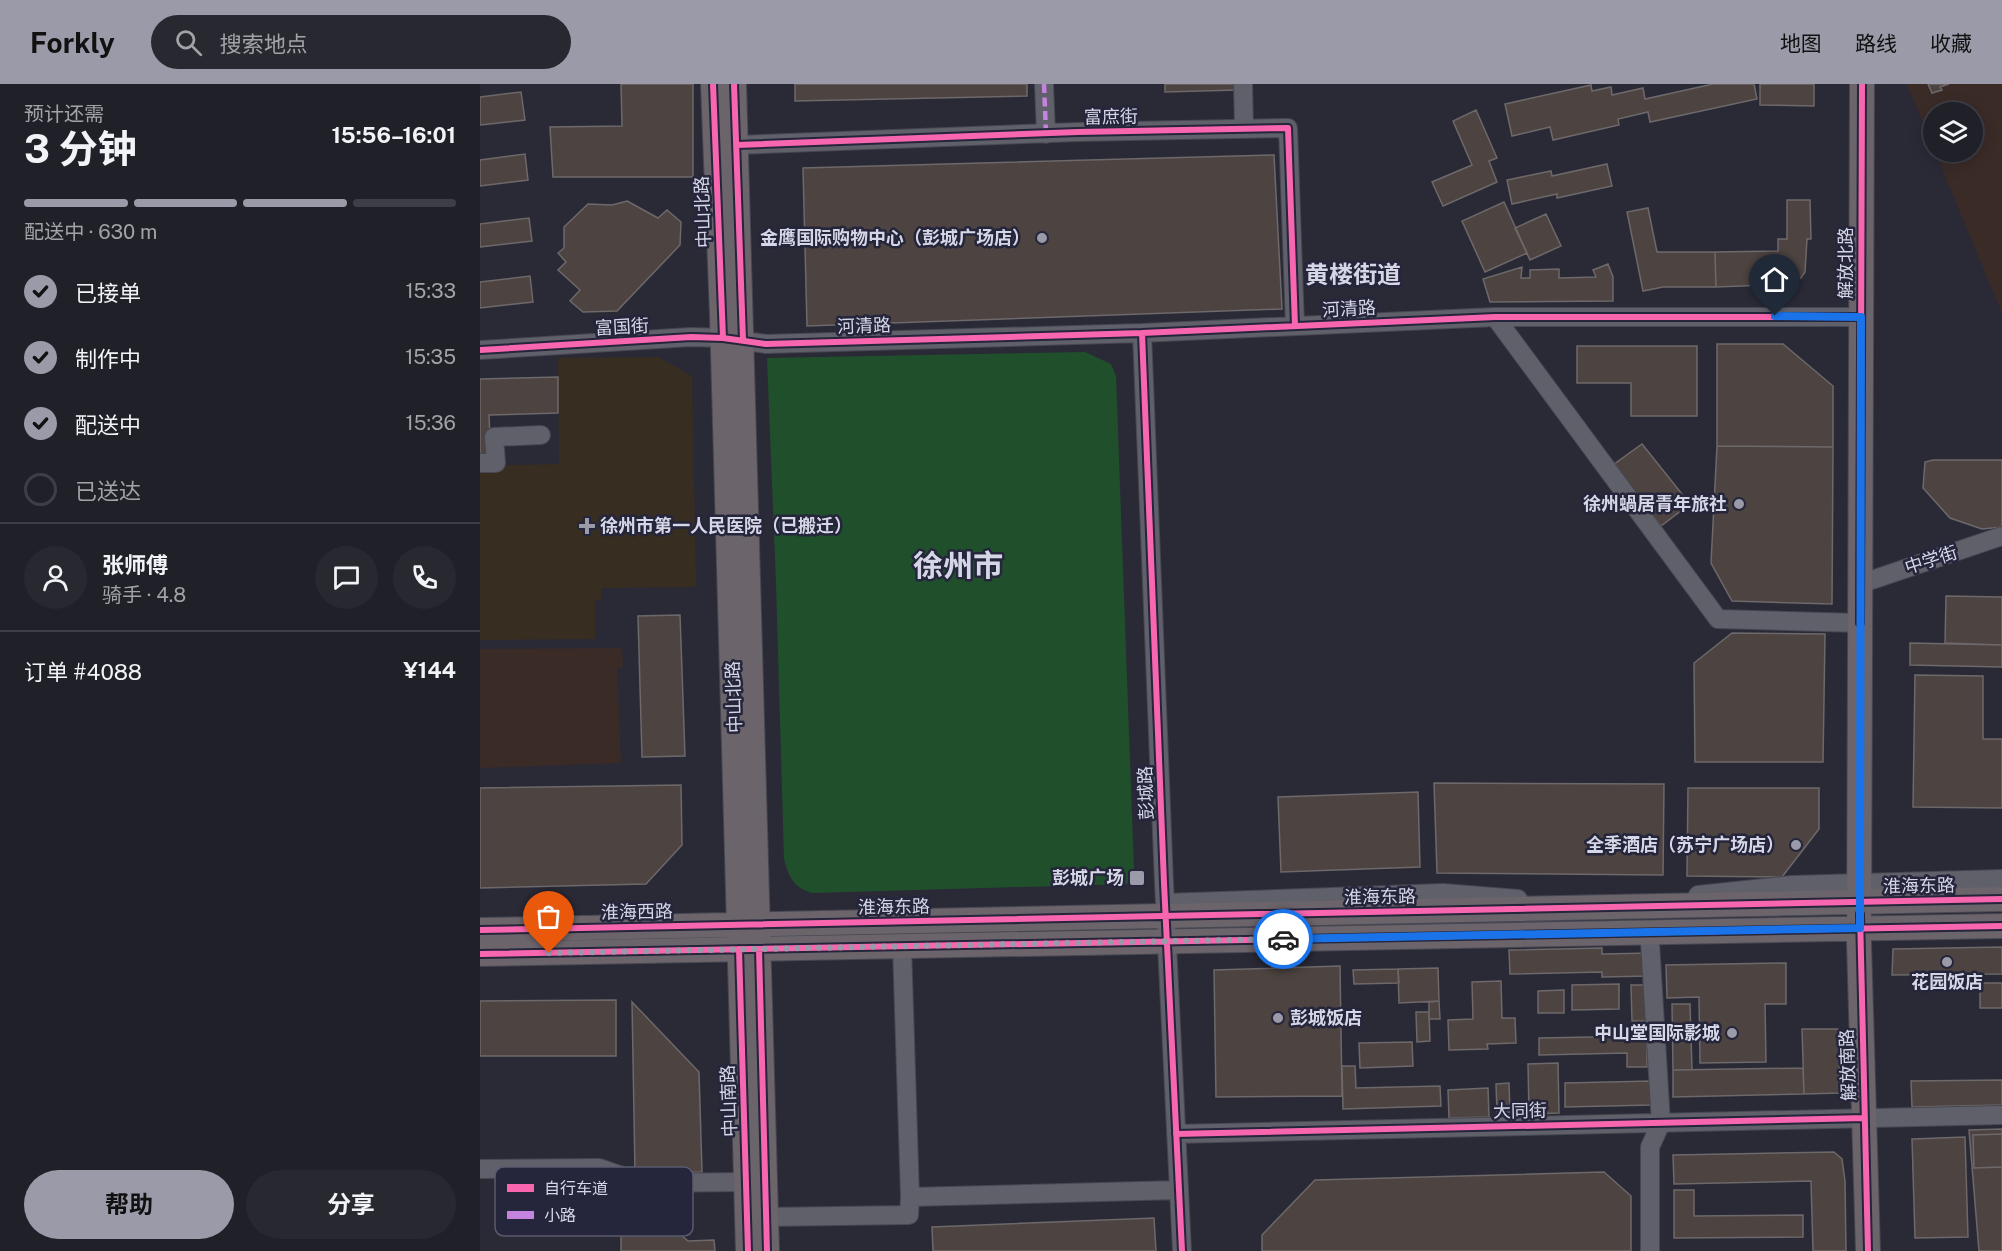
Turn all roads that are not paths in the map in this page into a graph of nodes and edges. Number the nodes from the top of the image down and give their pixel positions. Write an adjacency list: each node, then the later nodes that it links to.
1 (713, 84): 13 (main road, 中山北路)
2 (735, 84): 8 (main road, 中山北路)
3 (1044, 84): 7 (street)
4 (1243, 84): 6 (street)
5 (1862, 84): 10 (main road, 解放北路)
6 (1244, 126)
7 (1046, 134): 8 (street, 富庶街); 11 (street, 富庶街)
8 (737, 145): 13 (main road, 中山北路)
9 (1495, 317): 10 (street, 河清路); 11 (street, 河清路); 19 (street)
10 (1861, 317): 18 (main road, 解放北路)
11 (1295, 326): 12 (street, 河清路)
12 (1142, 333): 13 (street, 河清路); 23 (street, 彭城路)
13 (744, 341): 14 (street, 富国街); 24 (main road, 中山北路)
14 (480, 350)
15 (541, 435): 16 (street)
16 (480, 463)
17 (2002, 536): 18 (street, 中学街)
18 (1860, 584): 19 (main road, 解放北路)
19 (1860, 622): 22 (main road, 解放北路)
20 (2002, 879): 22 (street)
21 (2002, 899): 22 (main road, 淮海东路)
22 (1860, 907): 23 (main road, 淮海东路); 25 (main road, 淮海东路); 27 (main road, 淮海东路); 33 (main road, 解放南路)
23 (1165, 910): 24 (main road, 淮海东路); 28 (street, 彭城路)
24 (748, 925): 26 (main road, 淮海西路); 30 (main road, 中山北路)
25 (2002, 926)
26 (480, 930)
27 (1654, 932): 28 (main road, 淮海东路); 34 (street)
28 (1167, 941): 29 (main road, 淮海东路); 35 (street, 彭城路)
29 (902, 946): 30 (main road, 淮海东路); 41 (street)
30 (749, 949): 31 (main road); 38 (main road, 中山南路); 42 (main road, 中山南路)
31 (480, 954)
32 (2002, 1115): 33 (street, 大同街)
33 (1865, 1119): 34 (street, 大同街); 47 (main road, 解放南路)
34 (1661, 1123): 35 (street, 大同街); 46 (street)
35 (1176, 1134): 40 (street, 彭城路)
36 (480, 1169): 37 (street)
37 (495, 1169)
38 (746, 1182): 39 (street); 43 (main road, 中山南路)
39 (693, 1183)
40 (1179, 1190): 41 (street); 45 (street, 彭城路)
41 (910, 1197): 42 (street)
42 (766, 1216): 44 (main road, 中山南路)
43 (748, 1251)
44 (767, 1251)
45 (1182, 1251)
46 (1650, 1251)
47 (1868, 1251)

